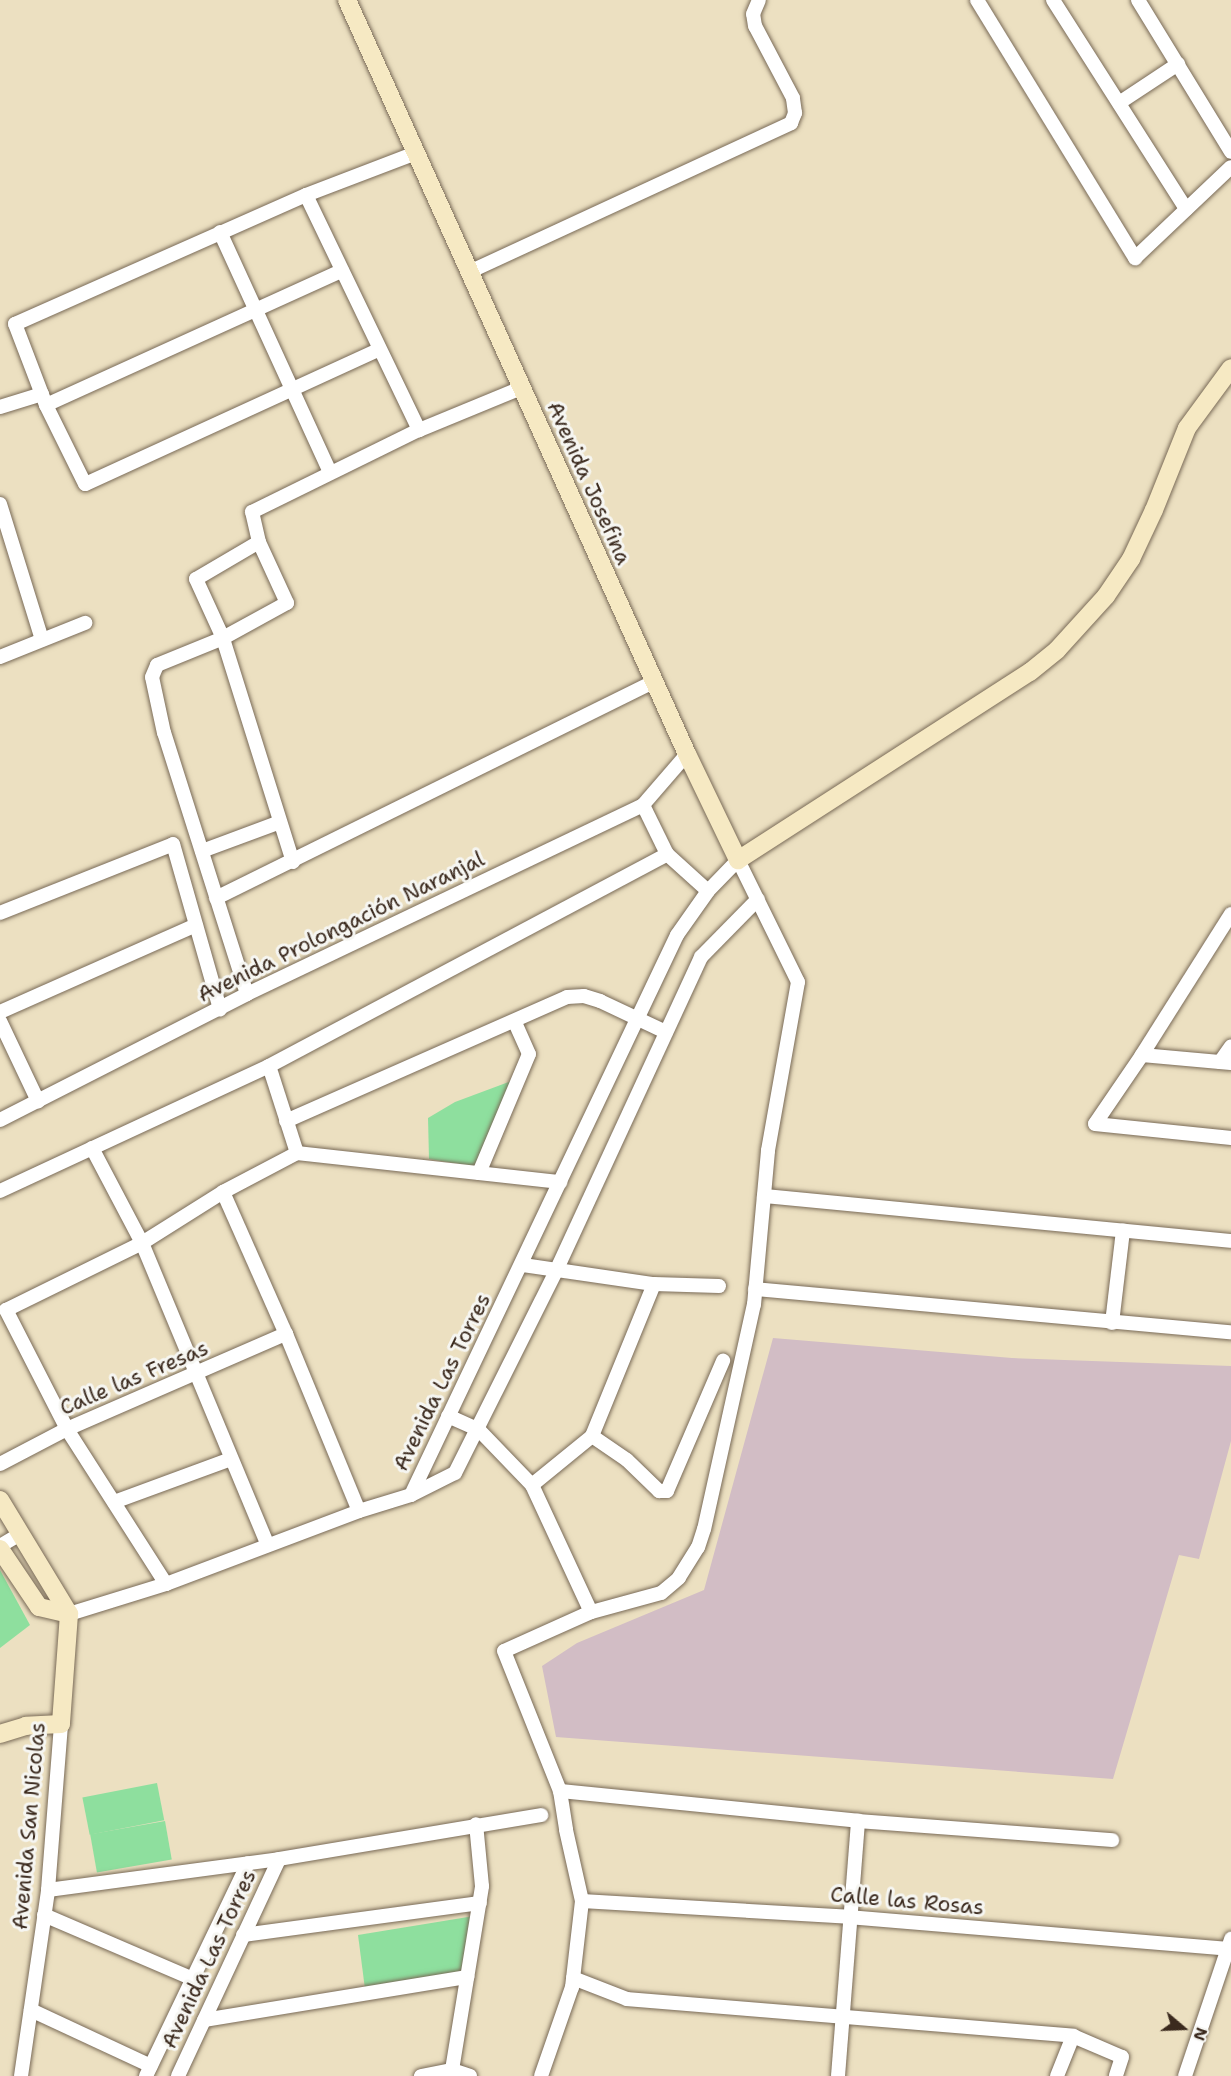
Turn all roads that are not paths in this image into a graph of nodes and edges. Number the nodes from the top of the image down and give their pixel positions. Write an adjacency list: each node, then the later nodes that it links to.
1 (347, 0): 9 (street, Avenida Josefina)
2 (759, 0): 15 (street)
3 (977, 0): 12 (street)
4 (1053, 0): 7 (street)
5 (1138, 0): 6 (street)
6 (1178, 64): 7 (street); 8 (street)
7 (1119, 103): 12 (street)
8 (1231, 152)
9 (416, 153): 11 (street); 15 (street, Avenida Josefina)
10 (1231, 167): 12 (street)
11 (306, 195): 13 (street); 14 (street)
12 (1186, 209)
13 (220, 232): 16 (street); 21 (street)
14 (342, 271): 16 (street); 17 (street)
15 (469, 272): 19 (street, Avenida Josefina)
16 (256, 310): 20 (street); 21 (street)
17 (378, 350): 20 (street); 23 (street)
18 (1231, 368): 38 (street)
19 (522, 388): 23 (street); 32 (street, Avenida Josefina)
20 (291, 391): 21 (street); 24 (street)
21 (44, 399): 22 (street)
22 (0, 407)
23 (419, 430): 24 (street)
24 (330, 472): 26 (street)
25 (0, 504): 27 (street)
26 (259, 542): 29 (street); 29 (street)
27 (6, 548): 30 (street)
28 (85, 623): 30 (street)
29 (223, 638): 35 (street); 36 (street)
30 (42, 640): 31 (street)
31 (0, 657)
32 (654, 682): 33 (street, Avenida Josefina); 39 (street)
33 (687, 754): 34 (street, Avenida Prolongación Naranjal); 38 (street, Avenida Josefina)
34 (643, 804): 37 (street); 46 (street, Avenida Prolongación Naranjal)
35 (280, 822): 36 (street); 39 (street)
36 (202, 851): 41 (street)
37 (667, 854): 40 (street); 56 (street)
38 (738, 860): 40 (street, Avenida Las Torres); 42 (street, Avenida Josefina)
39 (293, 862): 41 (street)
40 (708, 891): 49 (street, Avenida Las Torres)
41 (216, 898): 46 (street)
42 (758, 899): 52 (street, Avenida Las Torres); 67 (street, Avenida Josefina)
43 (0, 913): 45 (street)
44 (1231, 914): 54 (street)
45 (196, 925): 47 (street); 48 (street)
46 (248, 994): 47 (street, Avenida Prolongación Naranjal)
47 (220, 1009): 57 (street, Avenida Prolongación Naranjal)
48 (0, 1012)
49 (637, 1018): 51 (street); 52 (street); 64 (street, Avenida Las Torres)
50 (0, 1021): 57 (street)
51 (514, 1021): 59 (street); 63 (street)
52 (666, 1032): 72 (street, Avenida Las Torres)
53 (1231, 1046): 55 (street)
54 (1142, 1055): 55 (street); 60 (street)
55 (1225, 1063)
56 (269, 1066): 59 (street); 61 (street)
57 (38, 1101): 58 (street, Avenida Prolongación Naranjal)
58 (0, 1120)
59 (286, 1121): 62 (street)
60 (1231, 1138)
61 (92, 1148): 65 (street); 70 (street)
62 (297, 1153): 63 (street); 66 (street)
63 (480, 1173): 64 (street)
64 (560, 1182): 71 (street, Avenida Las Torres)
65 (0, 1191)
66 (223, 1192): 70 (street); 78 (street)
67 (764, 1196): 68 (street); 75 (street)
68 (1123, 1231): 69 (street); 76 (street)
69 (1231, 1241)
70 (142, 1243): 80 (street); 82 (street)
71 (523, 1265): 72 (street); 81 (street, Avenida Las Torres)
72 (556, 1271): 73 (street); 83 (street, Avenida Las Torres)
73 (654, 1284): 74 (street); 84 (street)
74 (719, 1286)
75 (755, 1289): 76 (street); 96 (street)
76 (1113, 1323): 77 (street)
77 (1231, 1332)
78 (286, 1334): 80 (street, Calle las Fresas); 91 (street)
79 (723, 1361): 84 (street)
80 (195, 1374): 82 (street, Calle las Fresas); 85 (street)
81 (448, 1416): 83 (street); 88 (street, Avenida Las Torres)
82 (67, 1429): 86 (street, Calle las Fresas); 90 (street)
83 (479, 1430): 87 (street); 88 (street, Avenida Las Torres)
84 (592, 1436): 87 (street)
85 (231, 1459): 90 (street); 93 (street)
86 (0, 1464)
87 (532, 1485): 96 (street)
88 (411, 1495): 91 (street)
89 (0, 1500): 92 (street)
90 (114, 1502): 95 (street)
91 (359, 1511): 93 (street)
92 (20, 1534): 94 (street); 97 (street)
93 (268, 1545): 95 (street)
94 (0, 1548): 97 (street)
95 (166, 1584): 97 (street)
96 (591, 1612): 101 (street)
97 (69, 1614): 98 (street, Avenida San Nicolas)
98 (61, 1718): 99 (street); 100 (street); 108 (street, Avenida San Nicolas)
99 (0, 1723)
100 (0, 1734)
101 (560, 1791): 103 (street); 109 (street)
102 (541, 1815): 104 (street)
103 (858, 1821): 105 (street); 112 (street)
104 (476, 1824): 106 (street); 110 (street)
105 (1112, 1840)
106 (279, 1859): 107 (street); 113 (street, Avenida Las Torres)
107 (248, 1863): 108 (street); 116 (street, Avenida Las Torres)
108 (48, 1890): 111 (street, Avenida San Nicolas)
109 (582, 1901): 112 (street, Calle las Rosas); 117 (street)
110 (480, 1903): 113 (street); 115 (street)
111 (44, 1915): 116 (street); 118 (street, Avenida San Nicolas)
112 (849, 1917): 114 (street, Calle las Rosas); 119 (street)
113 (243, 1935): 120 (street, Avenida Las Torres)
114 (1230, 1944): 132 (street)
115 (468, 1977): 120 (street); 122 (street)
116 (193, 1978): 123 (street, Avenida Las Torres)
117 (573, 1978): 119 (street); 128 (street)
118 (30, 2010): 123 (street); 124 (street, Avenida San Nicolas)
119 (842, 2017): 121 (street); 129 (street)
120 (204, 2020): 125 (street, Avenida Las Torres)
121 (1073, 2036): 130 (street); 131 (street)
122 (452, 2070): 126 (street); 127 (street)
123 (149, 2071)
124 (21, 2076)
125 (178, 2076)
126 (421, 2076)
127 (470, 2076)
128 (541, 2076)
129 (838, 2076)
130 (1057, 2076)
131 (1116, 2076)
132 (1185, 2076)

